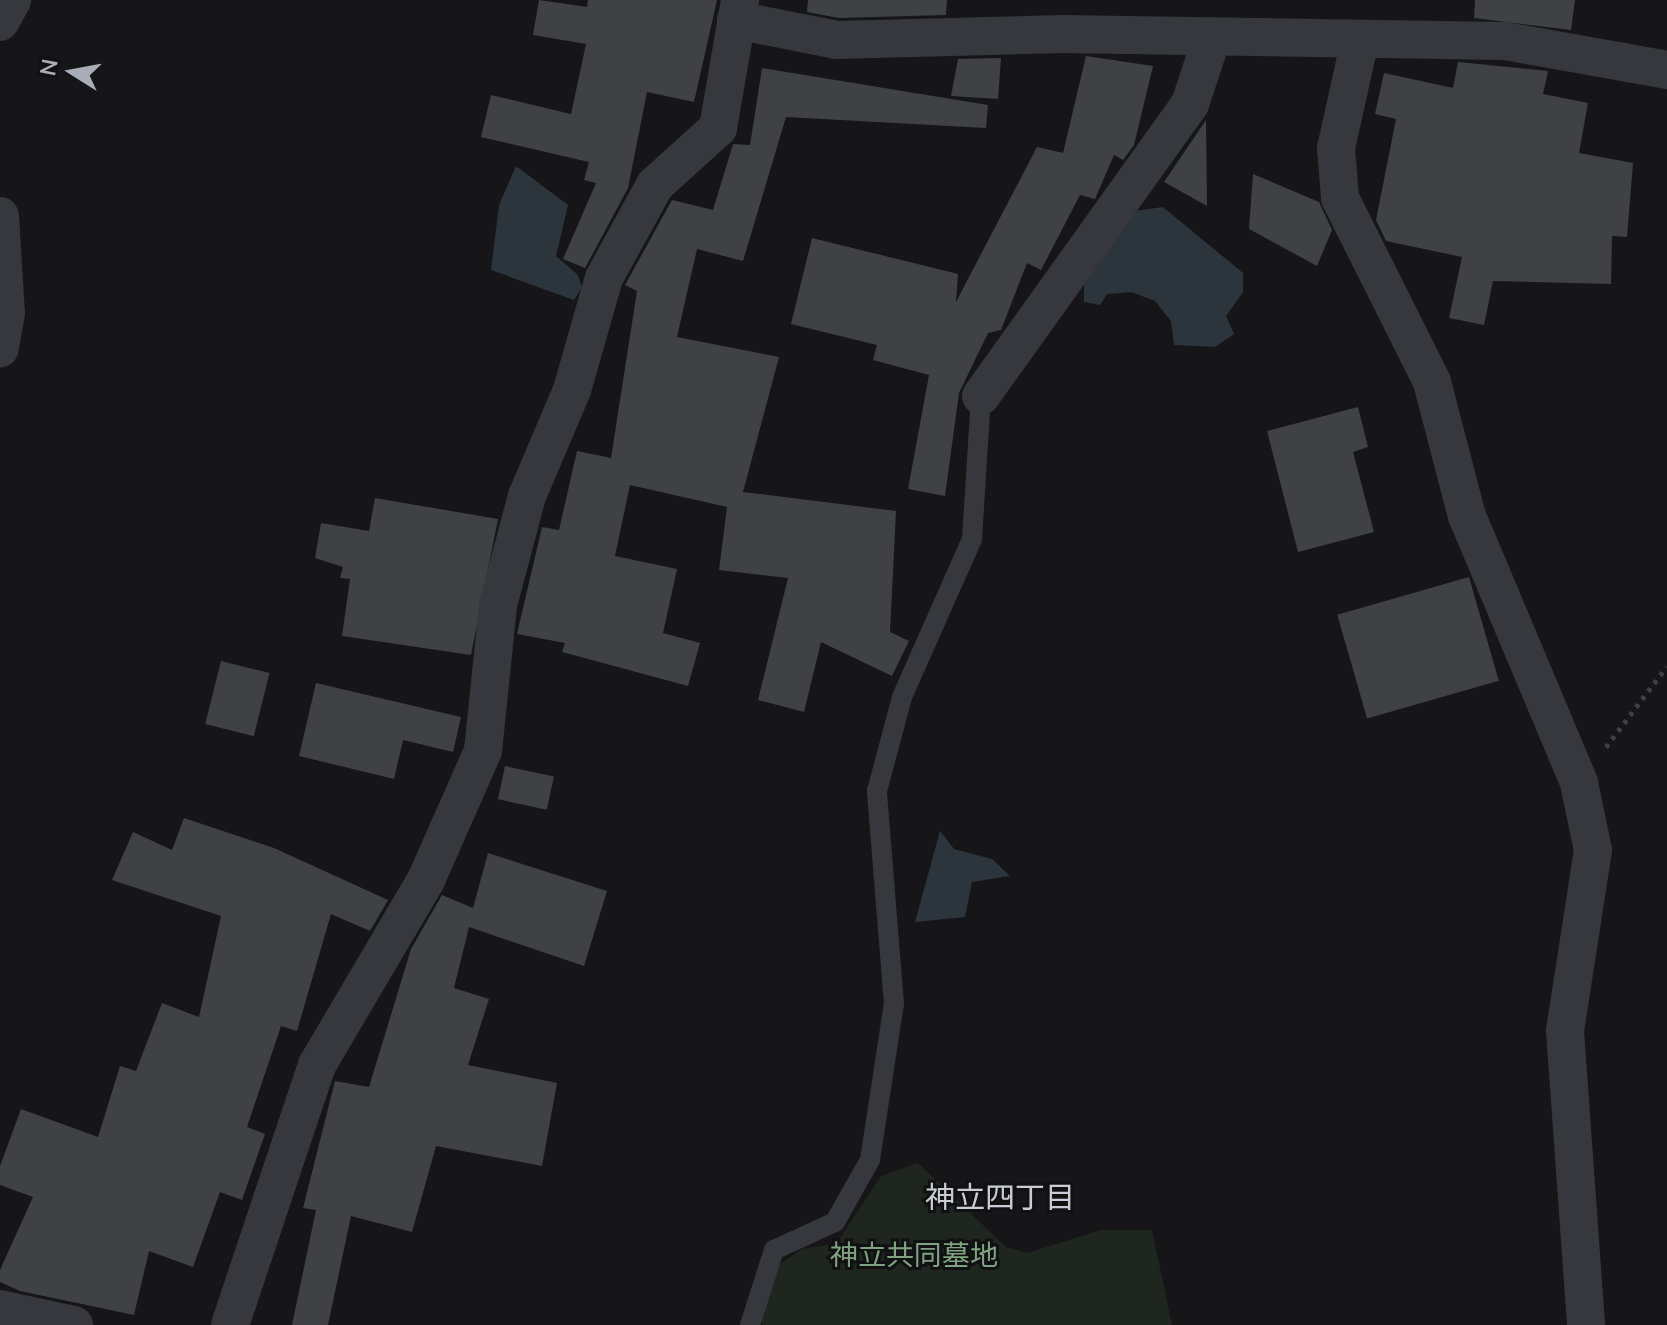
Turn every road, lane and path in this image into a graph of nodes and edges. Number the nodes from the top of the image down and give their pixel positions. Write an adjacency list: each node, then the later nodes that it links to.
1 (12, 0): 3 (street)
2 (738, 10): 4 (street); 14 (street)
3 (0, 22)
4 (1212, 37): 5 (street); 9 (street)
5 (1360, 40): 6 (street); 11 (street)
6 (1667, 70)
7 (0, 216): 8 (street)
8 (0, 348)
9 (981, 396): 15 (lane)
10 (1667, 666): 11 (path)
11 (1579, 783): 16 (street)
12 (0, 1309): 13 (street)
13 (74, 1325)
14 (230, 1325)
15 (750, 1325)
16 (1586, 1325)

